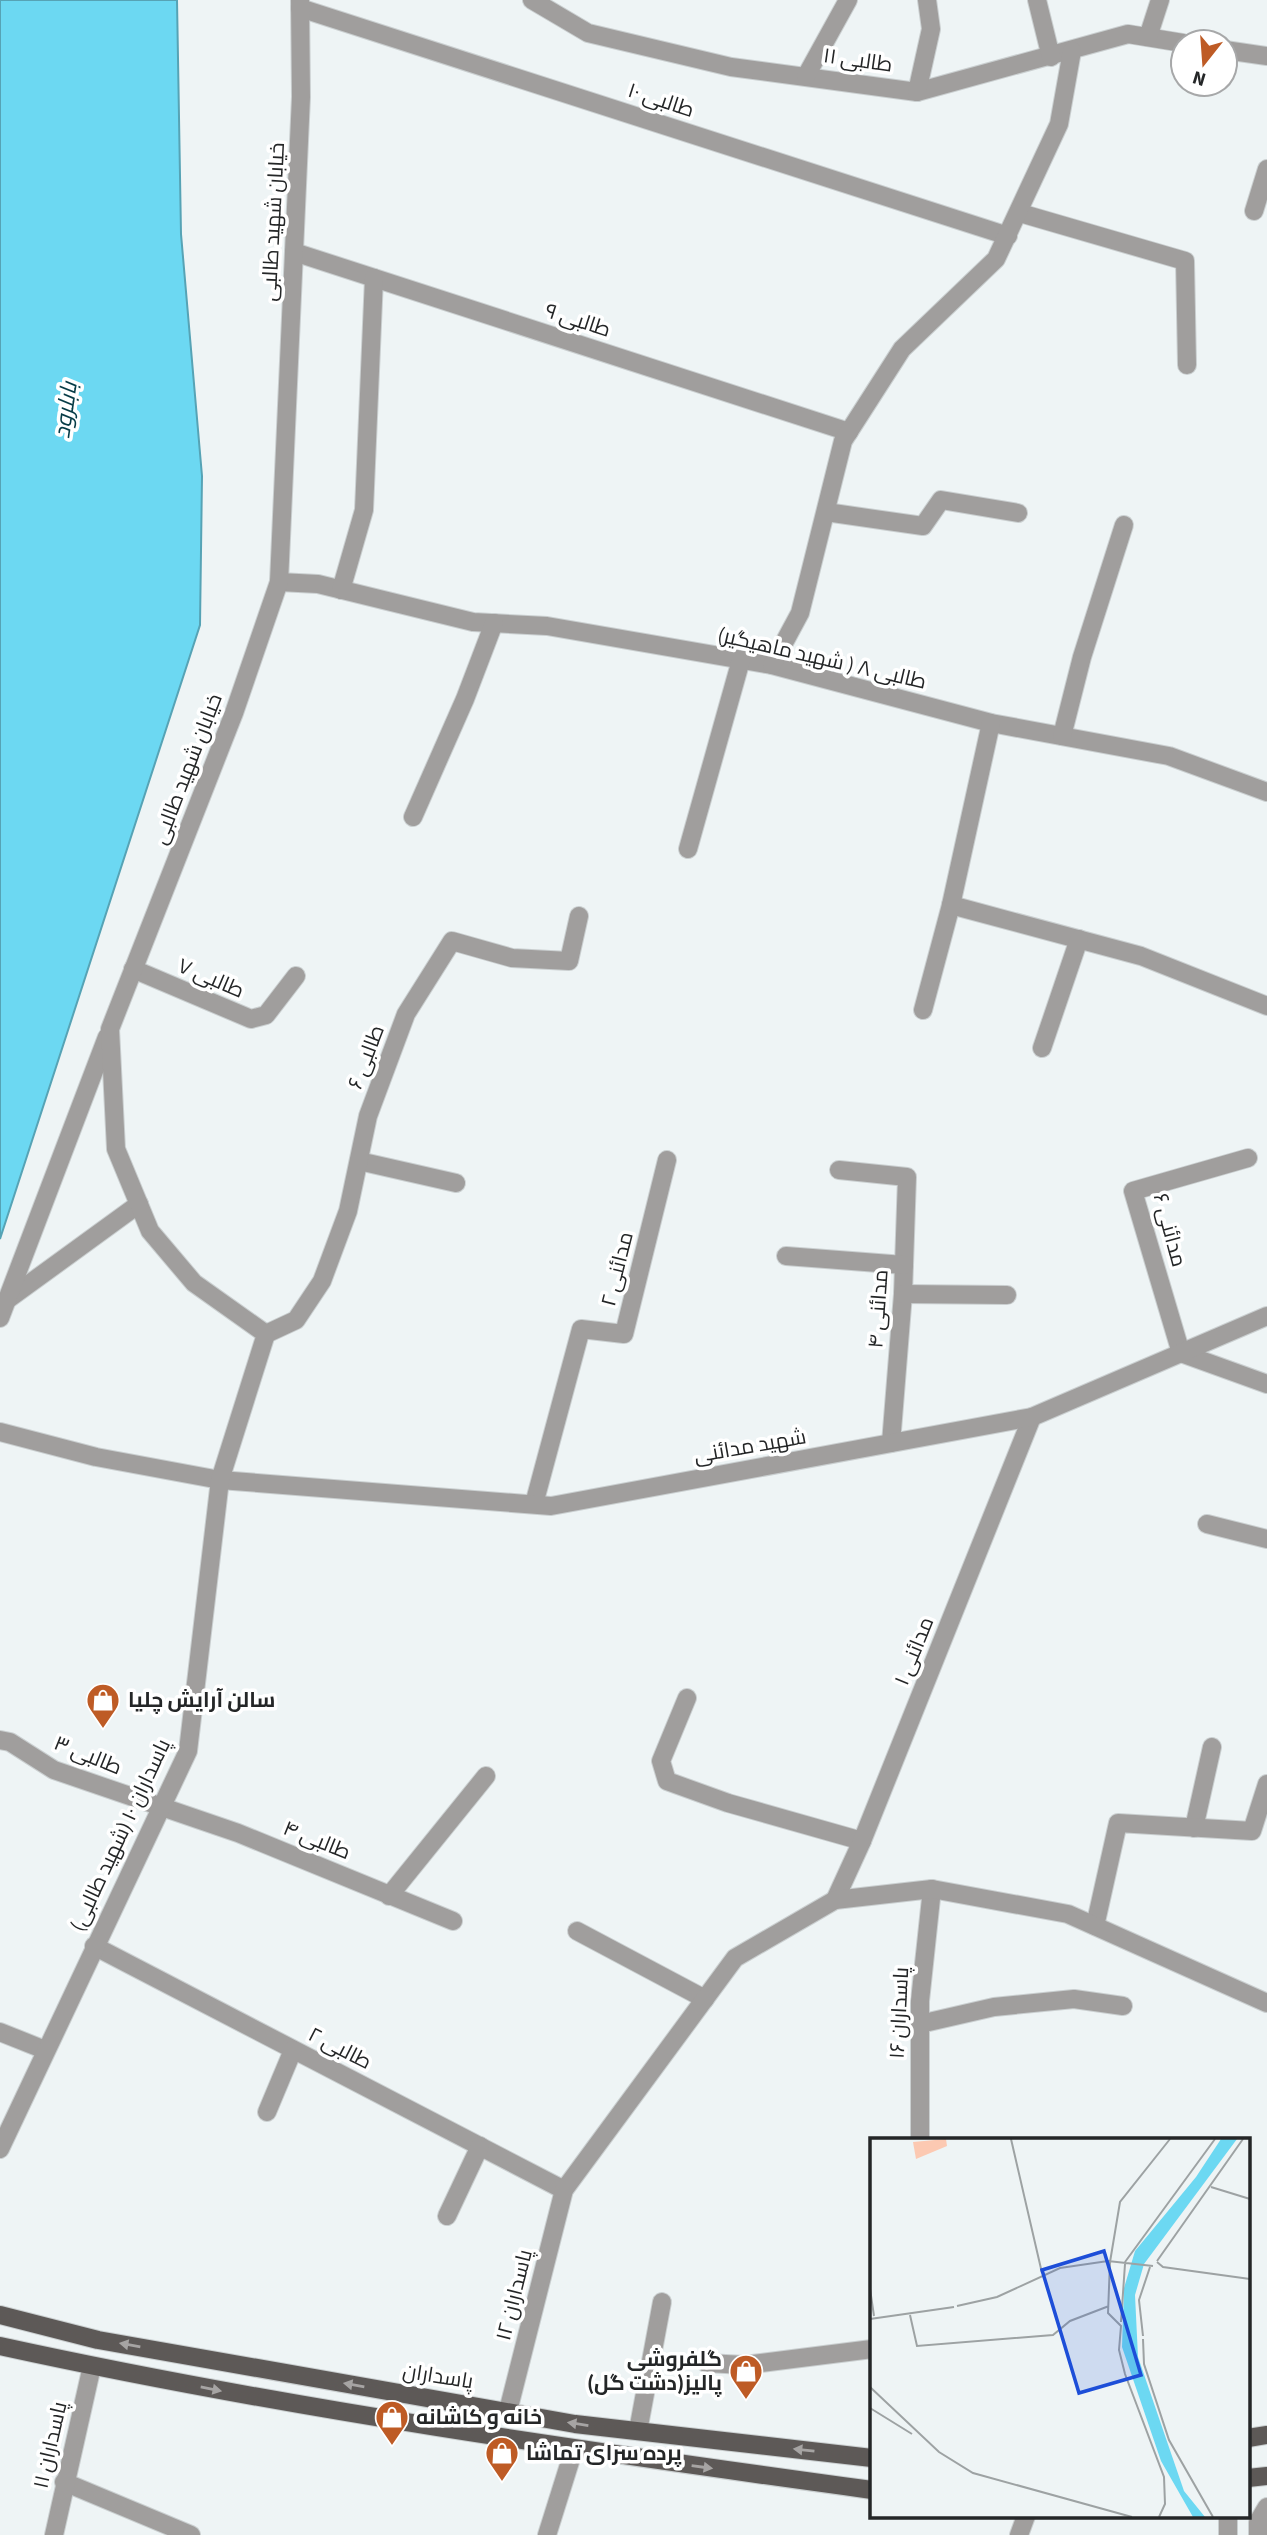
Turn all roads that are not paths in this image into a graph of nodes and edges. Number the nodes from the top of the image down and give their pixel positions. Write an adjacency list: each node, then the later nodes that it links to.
1 (531, 0): 13 (street, طالبی ۱۱)
2 (848, 0): 13 (street)
3 (927, 0): 14 (street)
4 (1037, 0): 12 (street)
5 (1160, 0): 7 (street)
6 (300, 4): 18 (street, طالبی ۱۰); 19 (street, خیابان شهید طالبی)
7 (1148, 37): 8 (street, طالبی ۱۱); 9 (street, طالبی ۱۱)
8 (1169, 41)
9 (1072, 51): 12 (street, طالبی ۱۱); 17 (street)
10 (1239, 52): 11 (street)
11 (1267, 56)
12 (1051, 57): 14 (street, طالبی ۱۱)
13 (806, 76): 14 (street, طالبی ۱۱)
14 (917, 92)
15 (1267, 169): 16 (street)
16 (1254, 211)
17 (1020, 213): 18 (street); 21 (street)
18 (1008, 236): 22 (street)
19 (294, 252): 20 (street, طالبی ۹); 26 (street, خیابان شهید طالبی)
20 (374, 278): 22 (street, طالبی ۹); 27 (street)
21 (1188, 365)
22 (849, 432): 23 (street)
23 (826, 512): 24 (street); 30 (street)
24 (1018, 513)
25 (1124, 525): 32 (street)
26 (279, 582): 27 (street, طالبی ۸ ( شهید ماهیگیر)); 39 (street, خیابان شهید طالبی)
27 (341, 590): 28 (street, طالبی ۸ ( شهید ماهیگیر))
28 (494, 623): 29 (street, طالبی ۸ ( شهید ماهیگیر)); 34 (street)
29 (741, 660): 30 (street, طالبی ۸ ( شهید ماهیگیر)); 35 (street)
30 (772, 665): 31 (street, طالبی ۸ ( شهید ماهیگیر))
31 (991, 723): 32 (street, طالبی ۸ ( شهید ماهیگیر)); 36 (street)
32 (1062, 736): 33 (street, طالبی ۸ ( شهید ماهیگیر))
33 (1267, 792)
34 (412, 817)
35 (688, 849)
36 (951, 905): 38 (street); 42 (street)
37 (579, 916): 47 (street, طالبی ۶)
38 (1079, 939): 41 (street); 44 (street)
39 (133, 969): 40 (street, طالبی ۷); 43 (street, خیابان شهید طالبی)
40 (296, 976)
41 (1267, 1006)
42 (923, 1010)
43 (110, 1029): 50 (street, خیابان شهید طالبی); 55 (street)
44 (1042, 1048)
45 (1248, 1158): 59 (street, مدائنی ۶)
46 (667, 1160): 65 (street, مدائنی ۲)
47 (359, 1161): 49 (street); 58 (street, طالبی ۶)
48 (839, 1170): 52 (street, مدائنی ۴)
49 (456, 1183)
50 (139, 1204): 55 (street); 58 (street, خیابان شهید طالبی)
51 (786, 1256): 52 (street)
52 (904, 1265): 53 (street, مدائنی ۴)
53 (903, 1294): 54 (street); 63 (street, مدائنی ۴)
54 (1007, 1295)
55 (7, 1300): 57 (street)
56 (1267, 1316): 59 (street, شهید مدائنی)
57 (0, 1318)
58 (266, 1334): 64 (street)
59 (1181, 1353): 60 (street); 61 (street, شهید مدائنی)
60 (1267, 1384)
61 (1032, 1417): 63 (street, شهید مدائنی); 75 (street, مدائنی ۱)
62 (0, 1432): 64 (street, شهید مدائنی)
63 (891, 1443): 65 (street, شهید مدائنی)
64 (220, 1480): 65 (street, شهید مدائنی); 73 (street, پاسداران ۱۰ (شهید طالبی))
65 (534, 1504)
66 (1207, 1524): 67 (street)
67 (1267, 1539)
68 (687, 1698): 75 (street)
69 (0, 1740): 73 (street, طالبی ۳)
70 (1212, 1747): 74 (street)
71 (486, 1776): 77 (street)
72 (1267, 1784): 74 (street)
73 (160, 1808): 77 (street, طالبی ۴); 82 (street, پاسداران ۱۰ (شهید طالبی))
74 (1194, 1828): 80 (street)
75 (862, 1841): 78 (street, مدائنی ۱)
76 (932, 1889): 78 (street); 80 (street); 86 (street, پاسداران ۱۶)
77 (389, 1896): 79 (street, طالبی ۴)
78 (835, 1900): 83 (street)
79 (453, 1921)
80 (1095, 1926): 84 (street)
81 (578, 1931): 83 (street)
82 (94, 1946): 88 (street, پاسداران ۱۰ (شهید طالبی)); 89 (street, طالبی ۲)
83 (705, 1999): 94 (street)
84 (1267, 2003)
85 (1123, 2006): 86 (street)
86 (920, 2024): 91 (street, پاسداران ۱۶)
87 (0, 2032): 88 (street)
88 (45, 2050): 93 (street, پاسداران ۱۰ (شهید طالبی))
89 (293, 2050): 90 (street); 92 (street, طالبی ۲)
90 (267, 2112)
91 (920, 2138)
92 (480, 2146): 94 (street, طالبی ۲); 95 (street)
93 (0, 2149)
94 (564, 2190): 102 (street, پاسداران ۱۲)
95 (447, 2216)
96 (662, 2302): 103 (street)
97 (0, 2315): 102 (main road, پاسداران, one-way to 97)
98 (0, 2346): 101 (main road)
99 (870, 2349): 100 (street)
100 (706, 2363)
101 (92, 2366): 104 (main road, one-way to 104); 106 (street, پاسداران ۱۱)
102 (508, 2411): 103 (main road, پاسداران, one-way to 102)
103 (638, 2431): 105 (main road, پاسداران, one-way to 103)
104 (574, 2449): 107 (main road, one-way to 107); 112 (street)
105 (870, 2458)
106 (64, 2482): 110 (street, پاسداران ۱۱); 111 (street)
107 (870, 2490)
108 (1267, 2507): 114 (street)
109 (1025, 2518): 113 (street)
110 (54, 2535)
111 (191, 2535)
112 (547, 2535)
113 (1019, 2535)
114 (1258, 2535)

